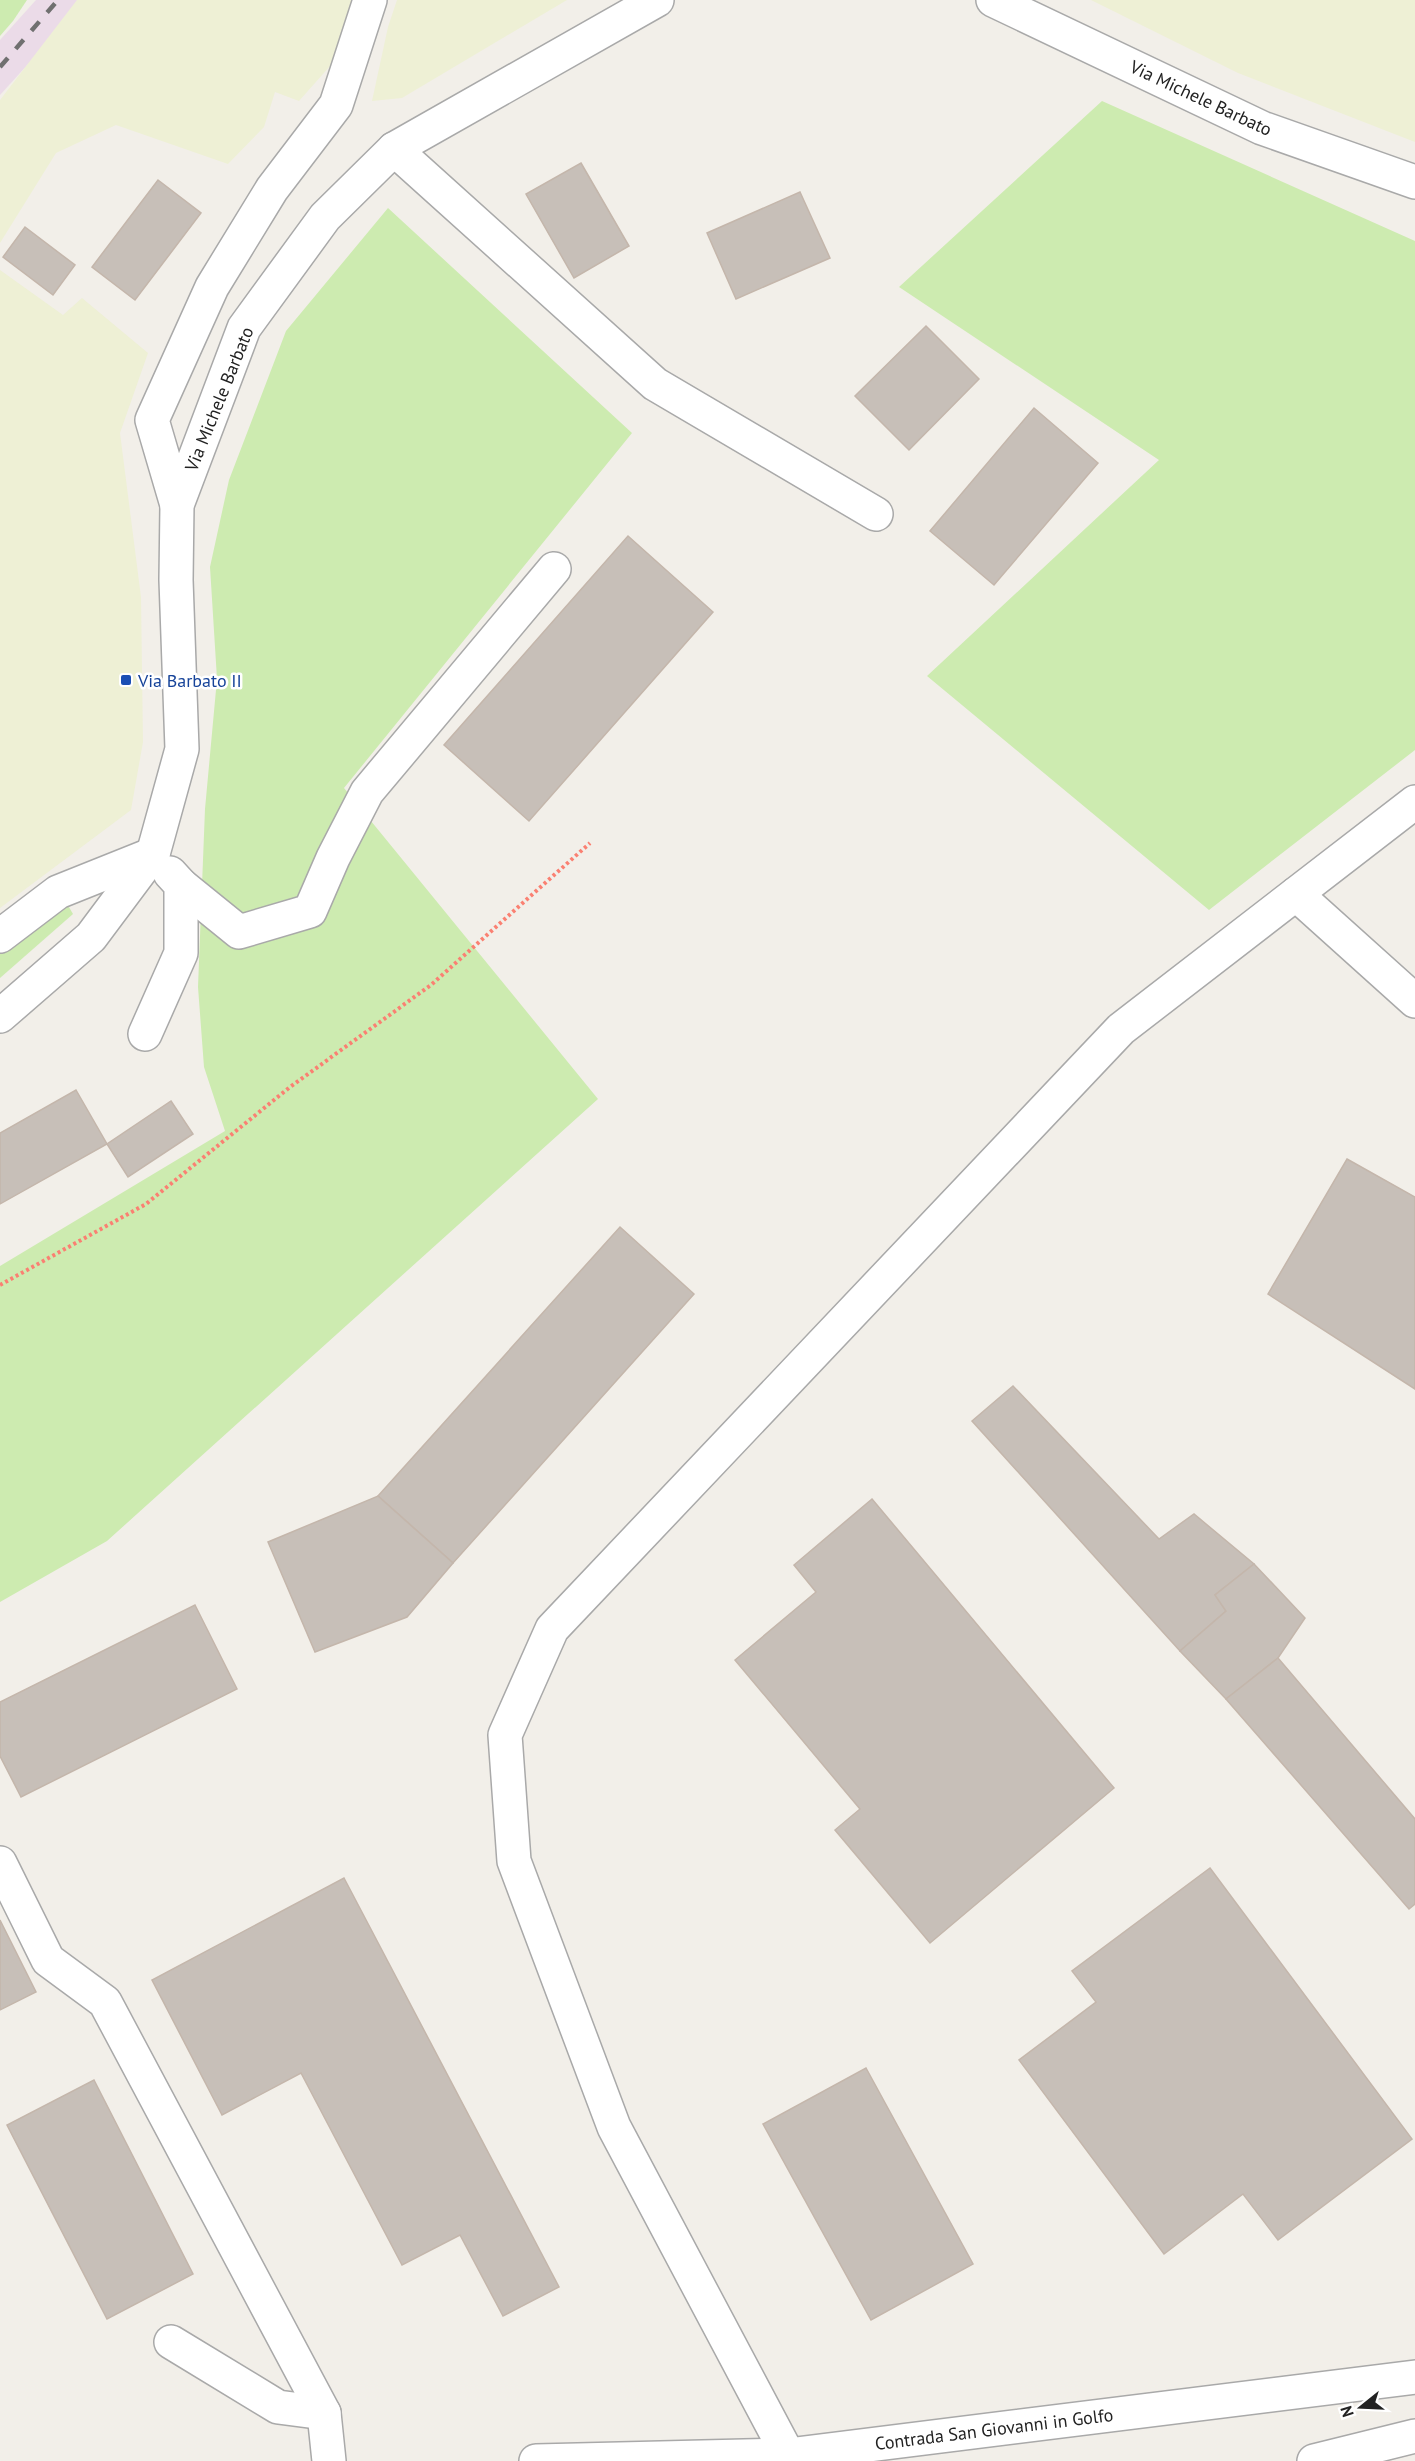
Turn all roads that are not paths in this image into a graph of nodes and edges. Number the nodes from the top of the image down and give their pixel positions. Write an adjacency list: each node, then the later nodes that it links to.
1 (370, 0): 6 (street)
2 (657, 0): 4 (street, Via Michele Barbato)
3 (993, 0): 5 (street, Via Michele Barbato)
4 (394, 149): 6 (street, Via Michele Barbato); 7 (street)
5 (1415, 182)
6 (177, 505): 10 (street, Via Michele Barbato)
7 (876, 514)
8 (554, 569): 11 (street)
9 (1415, 802): 12 (street)
10 (153, 854): 11 (street); 13 (street); 15 (street)
11 (181, 885): 16 (street)
12 (1296, 894): 14 (street); 22 (street)
13 (0, 936)
14 (1415, 1001)
15 (0, 1016)
16 (145, 1034)
17 (0, 1863): 20 (street)
18 (171, 2342): 20 (street)
19 (1415, 2377): 22 (street, Contrada San Giovanni in Golfo)
20 (324, 2413): 23 (street)
21 (1415, 2436): 25 (street)
22 (788, 2455): 24 (street, Contrada San Giovanni in Golfo)
23 (329, 2461)
24 (536, 2461)
25 (1314, 2461)

